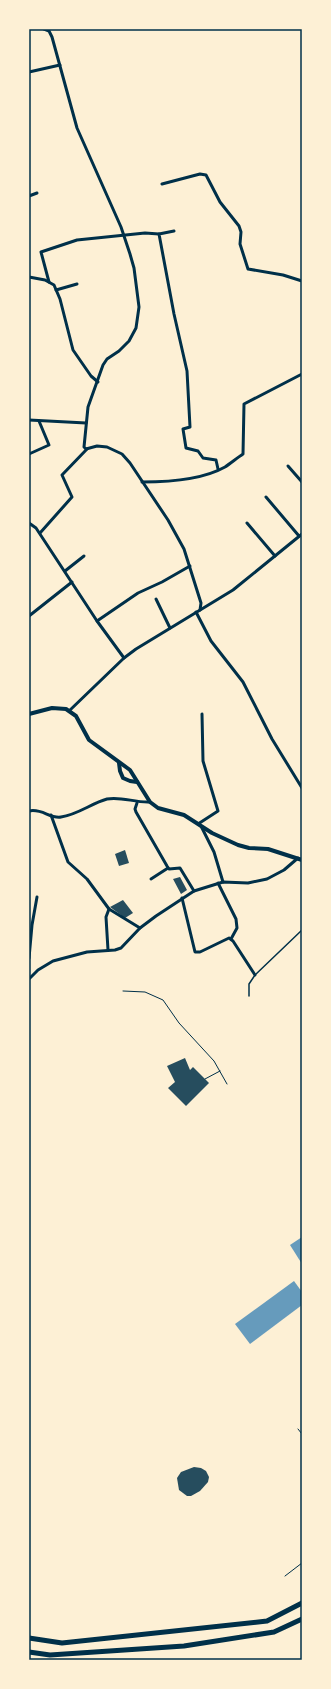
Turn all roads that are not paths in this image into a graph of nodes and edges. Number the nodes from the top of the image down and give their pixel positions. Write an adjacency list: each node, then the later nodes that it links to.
1 (44, 29): 2 (street)
2 (60, 64): 3 (street); 9 (street)
3 (29, 72)
4 (162, 184): 11 (street)
5 (37, 193): 6 (street)
6 (29, 196)
7 (174, 230): 8 (street)
8 (159, 234): 9 (street); 23 (street)
9 (124, 236): 12 (street); 16 (street)
10 (29, 277): 12 (street)
11 (302, 281)
12 (49, 282): 14 (street)
13 (77, 284): 14 (street)
14 (56, 290): 16 (street)
15 (302, 374): 23 (street)
16 (98, 382): 19 (street)
17 (29, 420): 18 (street)
18 (38, 421): 19 (street); 21 (street)
19 (86, 423): 20 (street)
20 (87, 448): 24 (street); 29 (street)
21 (29, 454)
22 (288, 466): 25 (street)
23 (218, 470): 24 (street)
24 (142, 482): 33 (street)
25 (302, 482)
26 (266, 497): 30 (street)
27 (29, 523): 29 (street)
28 (247, 523): 32 (street)
29 (40, 533): 34 (street)
30 (300, 535): 32 (street)
31 (84, 556): 34 (street)
32 (275, 556): 37 (street)
33 (190, 566): 37 (street); 39 (street)
34 (65, 571): 35 (street)
35 (72, 582): 38 (street); 39 (street)
36 (156, 599): 40 (street)
37 (198, 611): 40 (street); 47 (street)
38 (29, 616)
39 (97, 621): 41 (street)
40 (170, 628): 41 (street)
41 (124, 658): 42 (street)
42 (69, 711): 43 (street); 45 (street)
43 (29, 714)
44 (202, 714): 52 (street)
45 (119, 763): 46 (street); 46 (street)
46 (137, 782): 48 (street)
47 (302, 788)
48 (150, 802): 49 (street); 52 (street)
49 (137, 803): 51 (street); 54 (street)
50 (29, 811): 51 (street)
51 (51, 815): 61 (street)
52 (200, 825): 53 (street); 56 (street)
53 (300, 859): 56 (street)
54 (168, 868): 55 (street); 58 (street)
55 (151, 879)
56 (223, 882): 57 (street)
57 (218, 883): 58 (street); 64 (street)
58 (194, 891): 60 (street)
59 (37, 897): 66 (street)
60 (182, 898): 62 (street); 64 (street)
61 (109, 909): 62 (street); 65 (street)
62 (140, 928): 65 (street)
63 (302, 930): 67 (lane)
64 (231, 939): 67 (street)
65 (108, 950): 68 (street)
66 (29, 958)
67 (255, 975): 69 (lane)
68 (29, 979)
69 (248, 996)
70 (302, 1603): 72 (highway)
71 (302, 1619): 73 (highway)
72 (29, 1638)
73 (29, 1652)

